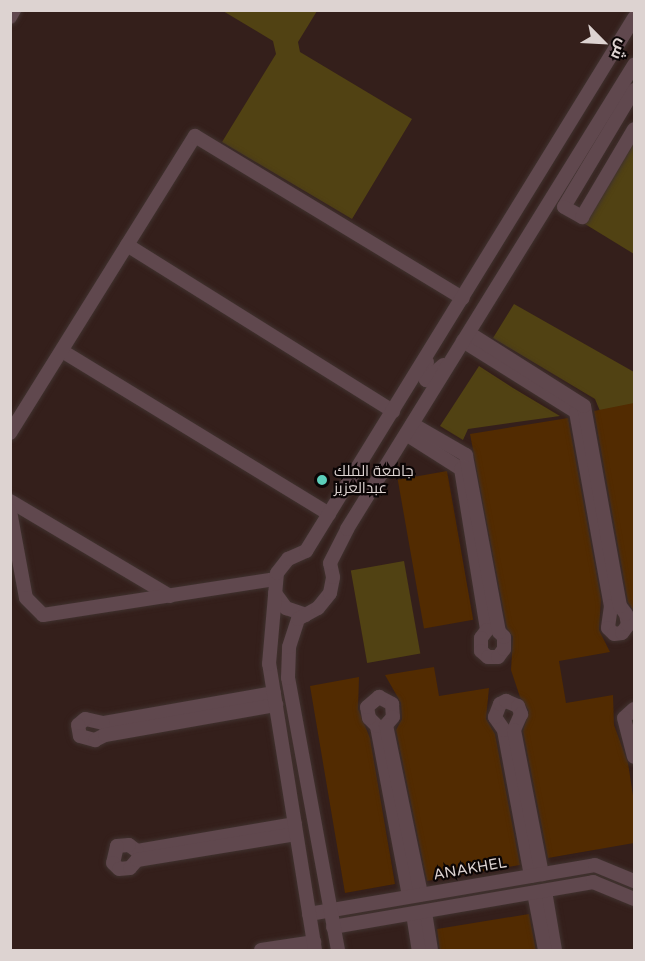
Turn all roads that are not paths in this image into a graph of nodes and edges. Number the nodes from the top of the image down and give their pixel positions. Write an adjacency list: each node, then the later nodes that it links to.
1 (14, 10): 2 (street)
2 (10, 17)
3 (634, 18): 8 (street)
4 (634, 65): 9 (street)
5 (634, 90): 6 (street)
6 (634, 129)
7 (127, 245): 8 (street); 11 (street); 13 (street)
8 (463, 298): 10 (street)
9 (466, 337): 9 (street); 12 (street)
10 (436, 341): 12 (street); 13 (street)
11 (62, 351): 14 (street); 18 (street)
12 (452, 360): 15 (street)
13 (389, 416): 15 (street); 18 (street)
14 (10, 433)
15 (406, 434): 15 (street); 20 (street)
16 (10, 501): 22 (street)
17 (10, 511): 22 (street)
18 (329, 514): 19 (street)
19 (306, 551): 20 (street); 21 (street)
20 (330, 563): 23 (street)
21 (276, 586): 22 (street); 23 (street); 24 (street)
22 (170, 596)
23 (306, 615): 33 (street)
24 (275, 699): 24 (street); 27 (street)
25 (634, 709): 26 (street)
26 (634, 757)
27 (296, 829): 27 (street); 35 (street)
28 (536, 875): 28 (street); 29 (street, ANAKHEL); 31 (street, ANAKHEL)
29 (634, 881)
30 (540, 892): 32 (street); 34 (street); 42 (street); 43 (street)
31 (415, 895): 31 (street); 33 (street, ANAKHEL)
32 (634, 899)
33 (330, 909): 35 (street, ANAKHEL); 36 (street)
34 (419, 913): 36 (street); 40 (street); 41 (street)
35 (309, 914): 37 (street)
36 (333, 927): 39 (street)
37 (315, 948): 38 (street)
38 (261, 951)
39 (338, 951)
40 (419, 951)
41 (431, 951)
42 (545, 951)
43 (555, 951)

